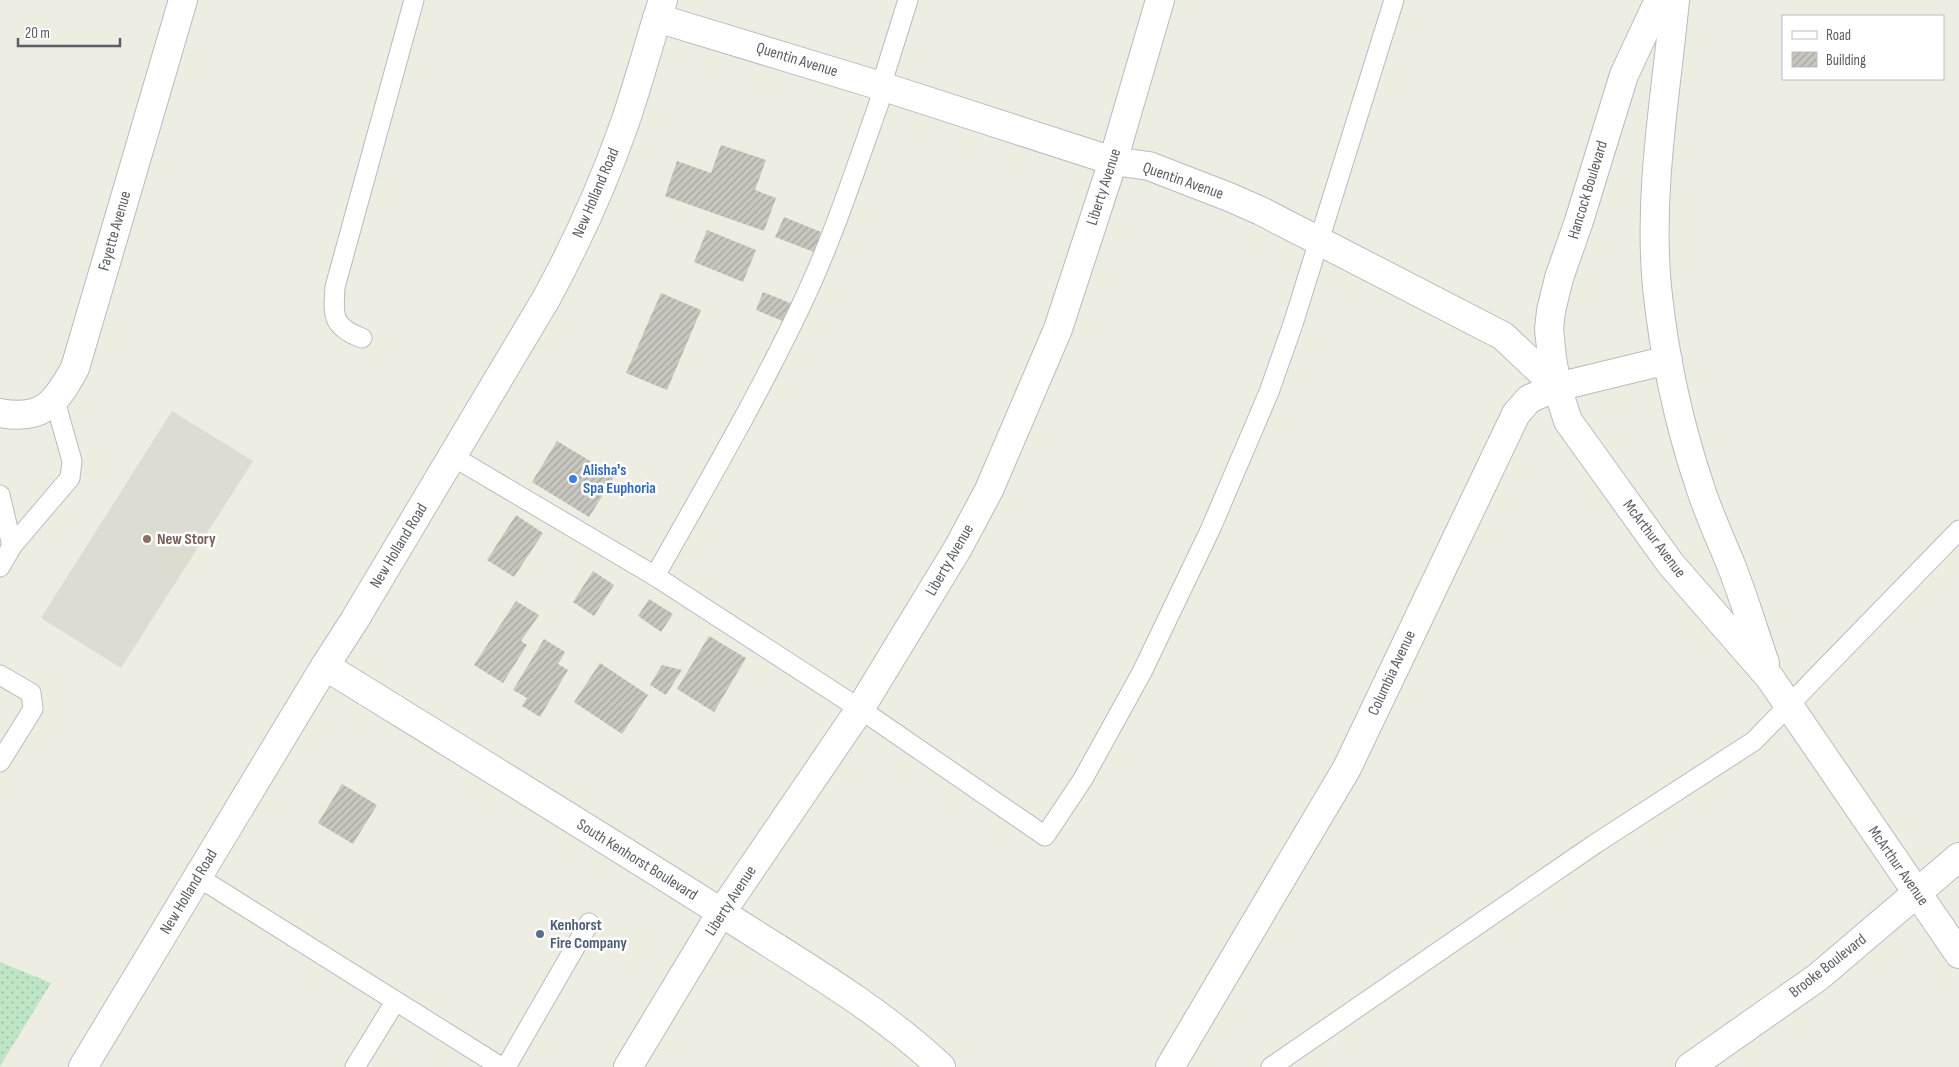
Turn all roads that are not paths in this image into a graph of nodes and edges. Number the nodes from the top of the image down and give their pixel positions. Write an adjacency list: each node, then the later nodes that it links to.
1 (183, 0): 15 (street, Fayette Avenue)
2 (414, 0): 12 (lane)
3 (908, 0): 9 (lane)
4 (1160, 0): 10 (street, Liberty Avenue)
5 (1394, 0): 11 (lane)
6 (1659, 0): 14 (street, Hancock Boulevard)
7 (1675, 0): 13 (street)
8 (660, 9): 9 (street, Quentin Avenue); 17 (street, New Holland Road)
9 (881, 86): 10 (street, Quentin Avenue); 22 (lane)
10 (1113, 161): 11 (street, Quentin Avenue); 27 (street, Liberty Avenue)
11 (1318, 241): 14 (street, Quentin Avenue); 27 (lane)
12 (362, 338)
13 (1668, 360): 14 (street, Columbia Avenue); 25 (street, McArthur Avenue)
14 (1557, 387): 25 (street, McArthur Avenue); 42 (street, Columbia Avenue)
15 (55, 401): 16 (street, Fayette Avenue); 20 (lane)
16 (0, 413)
17 (452, 456): 22 (lane); 23 (street, New Holland Road)
18 (0, 495): 20 (lane)
19 (1959, 530): 26 (lane)
20 (12, 546): 21 (lane)
21 (0, 567)
22 (655, 576): 27 (lane)
23 (325, 666): 30 (street, New Holland Road); 32 (street, South Kenhorst Boulevard)
24 (0, 675): 28 (lane)
25 (1770, 678): 26 (street, McArthur Avenue)
26 (1788, 706): 31 (street, McArthur Avenue); 43 (lane)
27 (860, 709): 32 (street, Liberty Avenue)
28 (0, 762)
29 (1959, 857): 31 (street, Brooke Boulevard)
30 (198, 876): 35 (lane); 36 (street, New Holland Road)
31 (1916, 894): 34 (street, McArthur Avenue); 44 (street, Brooke Boulevard)
32 (721, 913): 40 (street, Liberty Avenue); 41 (street, South Kenhorst Boulevard)
33 (589, 923): 39 (lane)
34 (1959, 954)
35 (395, 1002): 37 (lane); 38 (lane)
36 (83, 1067)
37 (355, 1067)
38 (501, 1067)
39 (506, 1067)
40 (628, 1067)
41 (941, 1067)
42 (1170, 1067)
43 (1271, 1067)
44 (1690, 1067)

